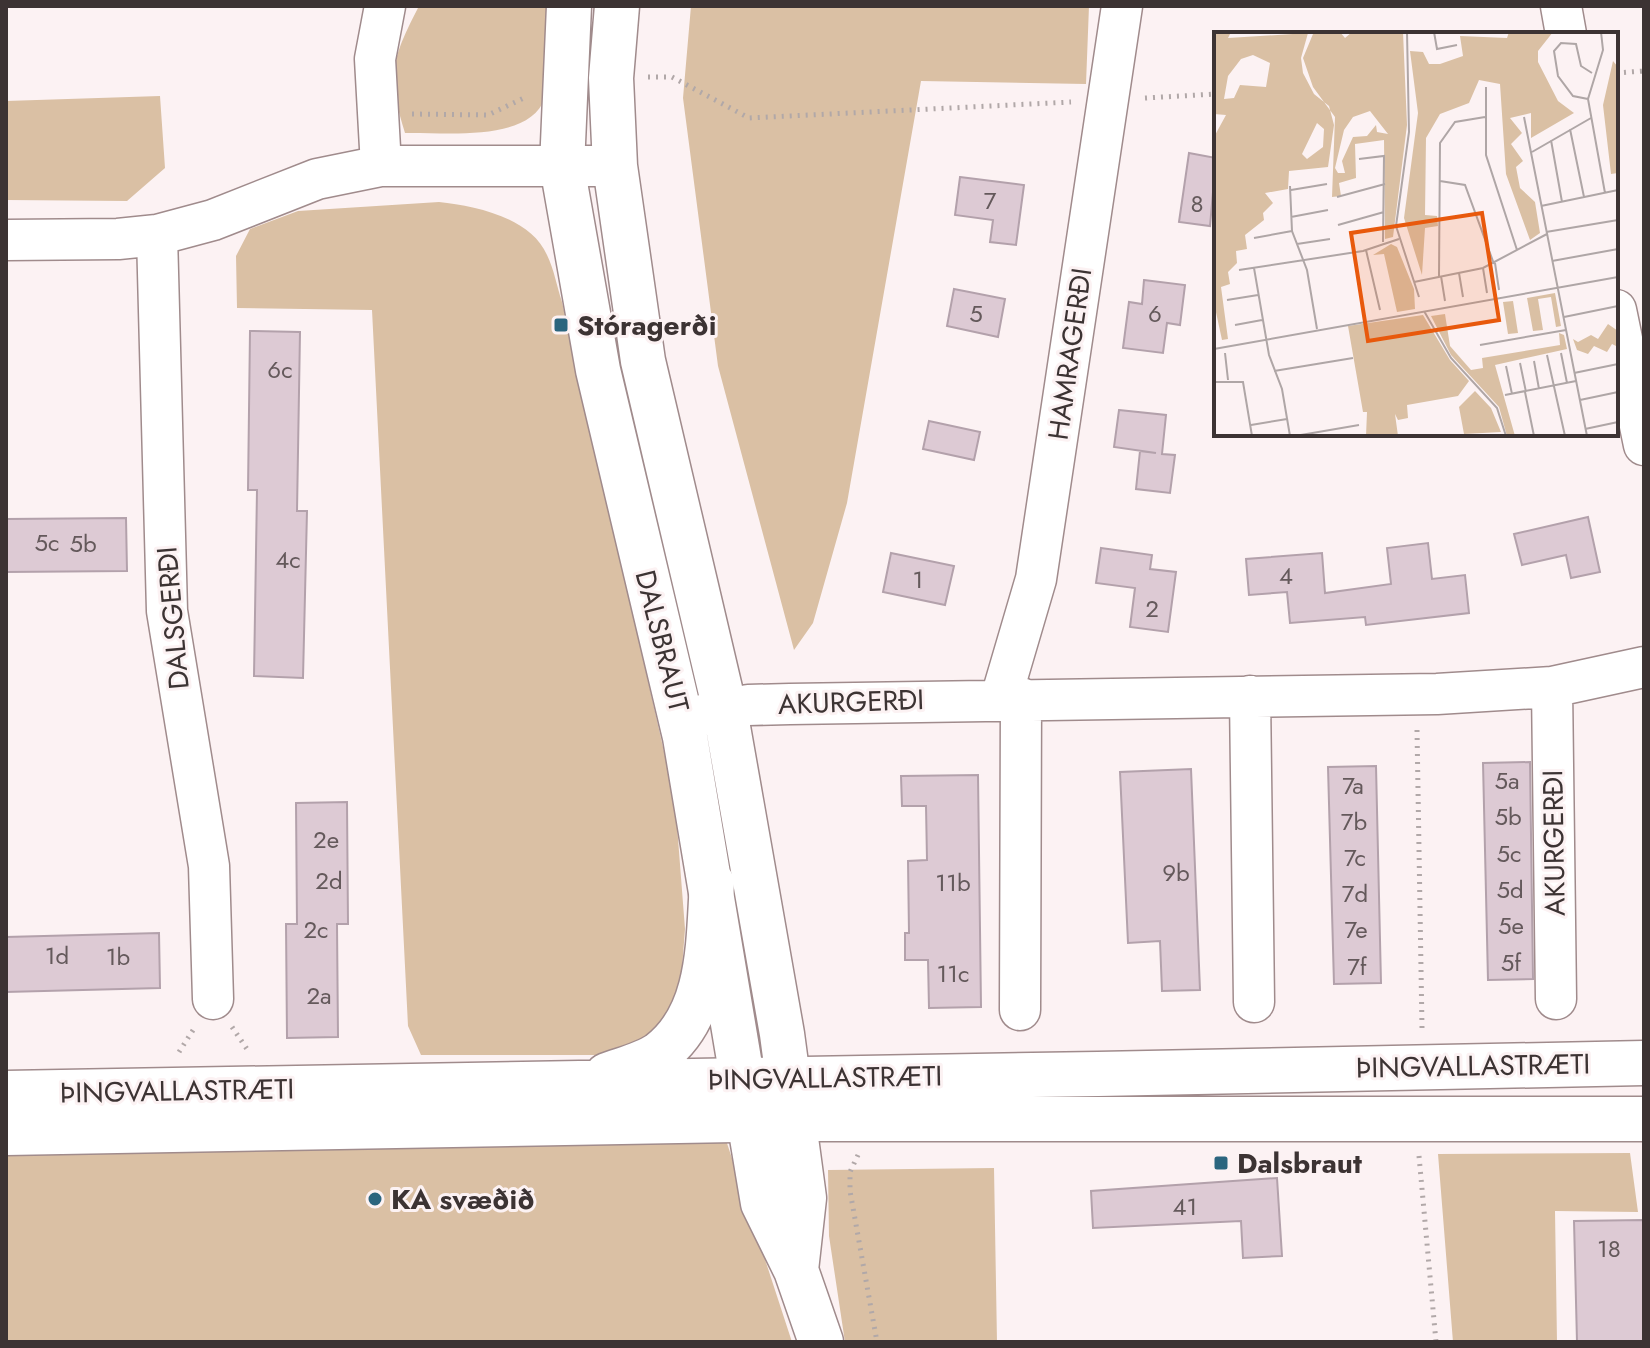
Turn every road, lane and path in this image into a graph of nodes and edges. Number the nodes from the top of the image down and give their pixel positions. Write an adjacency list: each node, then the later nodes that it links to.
1 (385, 6): 13 (street)
2 (569, 6): 10 (main road, DALSBRAUT)
3 (617, 6): 9 (main road, DALSBRAUT)
4 (1122, 6): 12 (street, HAMRAGERÐI)
5 (1561, 6): 6 (street)
6 (1566, 32)
7 (1644, 71): 8 (path)
8 (1618, 73)
9 (611, 78): 12 (path); 16 (main road, DALSBRAUT)
10 (565, 79): 13 (path); 15 (main road, DALSBRAUT)
11 (1214, 94): 12 (path)
12 (1108, 100): 25 (street, HAMRAGERÐI)
13 (378, 113): 14 (street)
14 (381, 166): 15 (street); 17 (street)
15 (562, 166): 16 (street); 27 (main road, DALSBRAUT)
16 (615, 166): 26 (main road, DALSBRAUT)
17 (157, 235): 18 (street); 29 (street, DALSGERÐI)
18 (6, 240)
19 (1618, 320): 20 (street)
20 (1644, 445)
21 (1644, 667): 22 (street, AKURGERÐI)
22 (1552, 687): 23 (street, AKURGERÐI); 30 (street, AKURGERÐI)
23 (1416, 694): 24 (street, AKURGERÐI); 33 (path)
24 (1250, 696): 25 (street, AKURGERÐI); 31 (street)
25 (1011, 698): 26 (street, AKURGERÐI); 32 (street)
26 (725, 710): 27 (street, AKURGERÐI); 37 (main road, DALSBRAUT)
27 (681, 720): 28 (main road, DALSBRAUT)
28 (712, 883): 35 (main road); 38 (main road, DALSBRAUT)
29 (213, 999)
30 (1556, 999)
31 (1254, 1002)
32 (1020, 1010)
33 (1423, 1041)
34 (1644, 1063): 37 (main road, ÞINGVALLASTRÆTI)
35 (579, 1087): 36 (main road, ÞINGVALLASTRÆTI); 38 (main road, ÞINGVALLASTRÆTI)
36 (6, 1093)
37 (793, 1099): 38 (main road, ÞINGVALLASTRÆTI); 39 (main road, ÞINGVALLASTRÆTI); 43 (main road, DALSBRAUT)
38 (744, 1100): 41 (main road, ÞINGVALLASTRÆTI); 43 (main road, DALSBRAUT)
39 (1416, 1119): 40 (main road, ÞINGVALLASTRÆTI); 46 (path)
40 (1644, 1119)
41 (6, 1133)
42 (850, 1191): 45 (path)
43 (796, 1270): 44 (main road, DALSBRAUT)
44 (821, 1342)
45 (877, 1342)
46 (1436, 1342)

